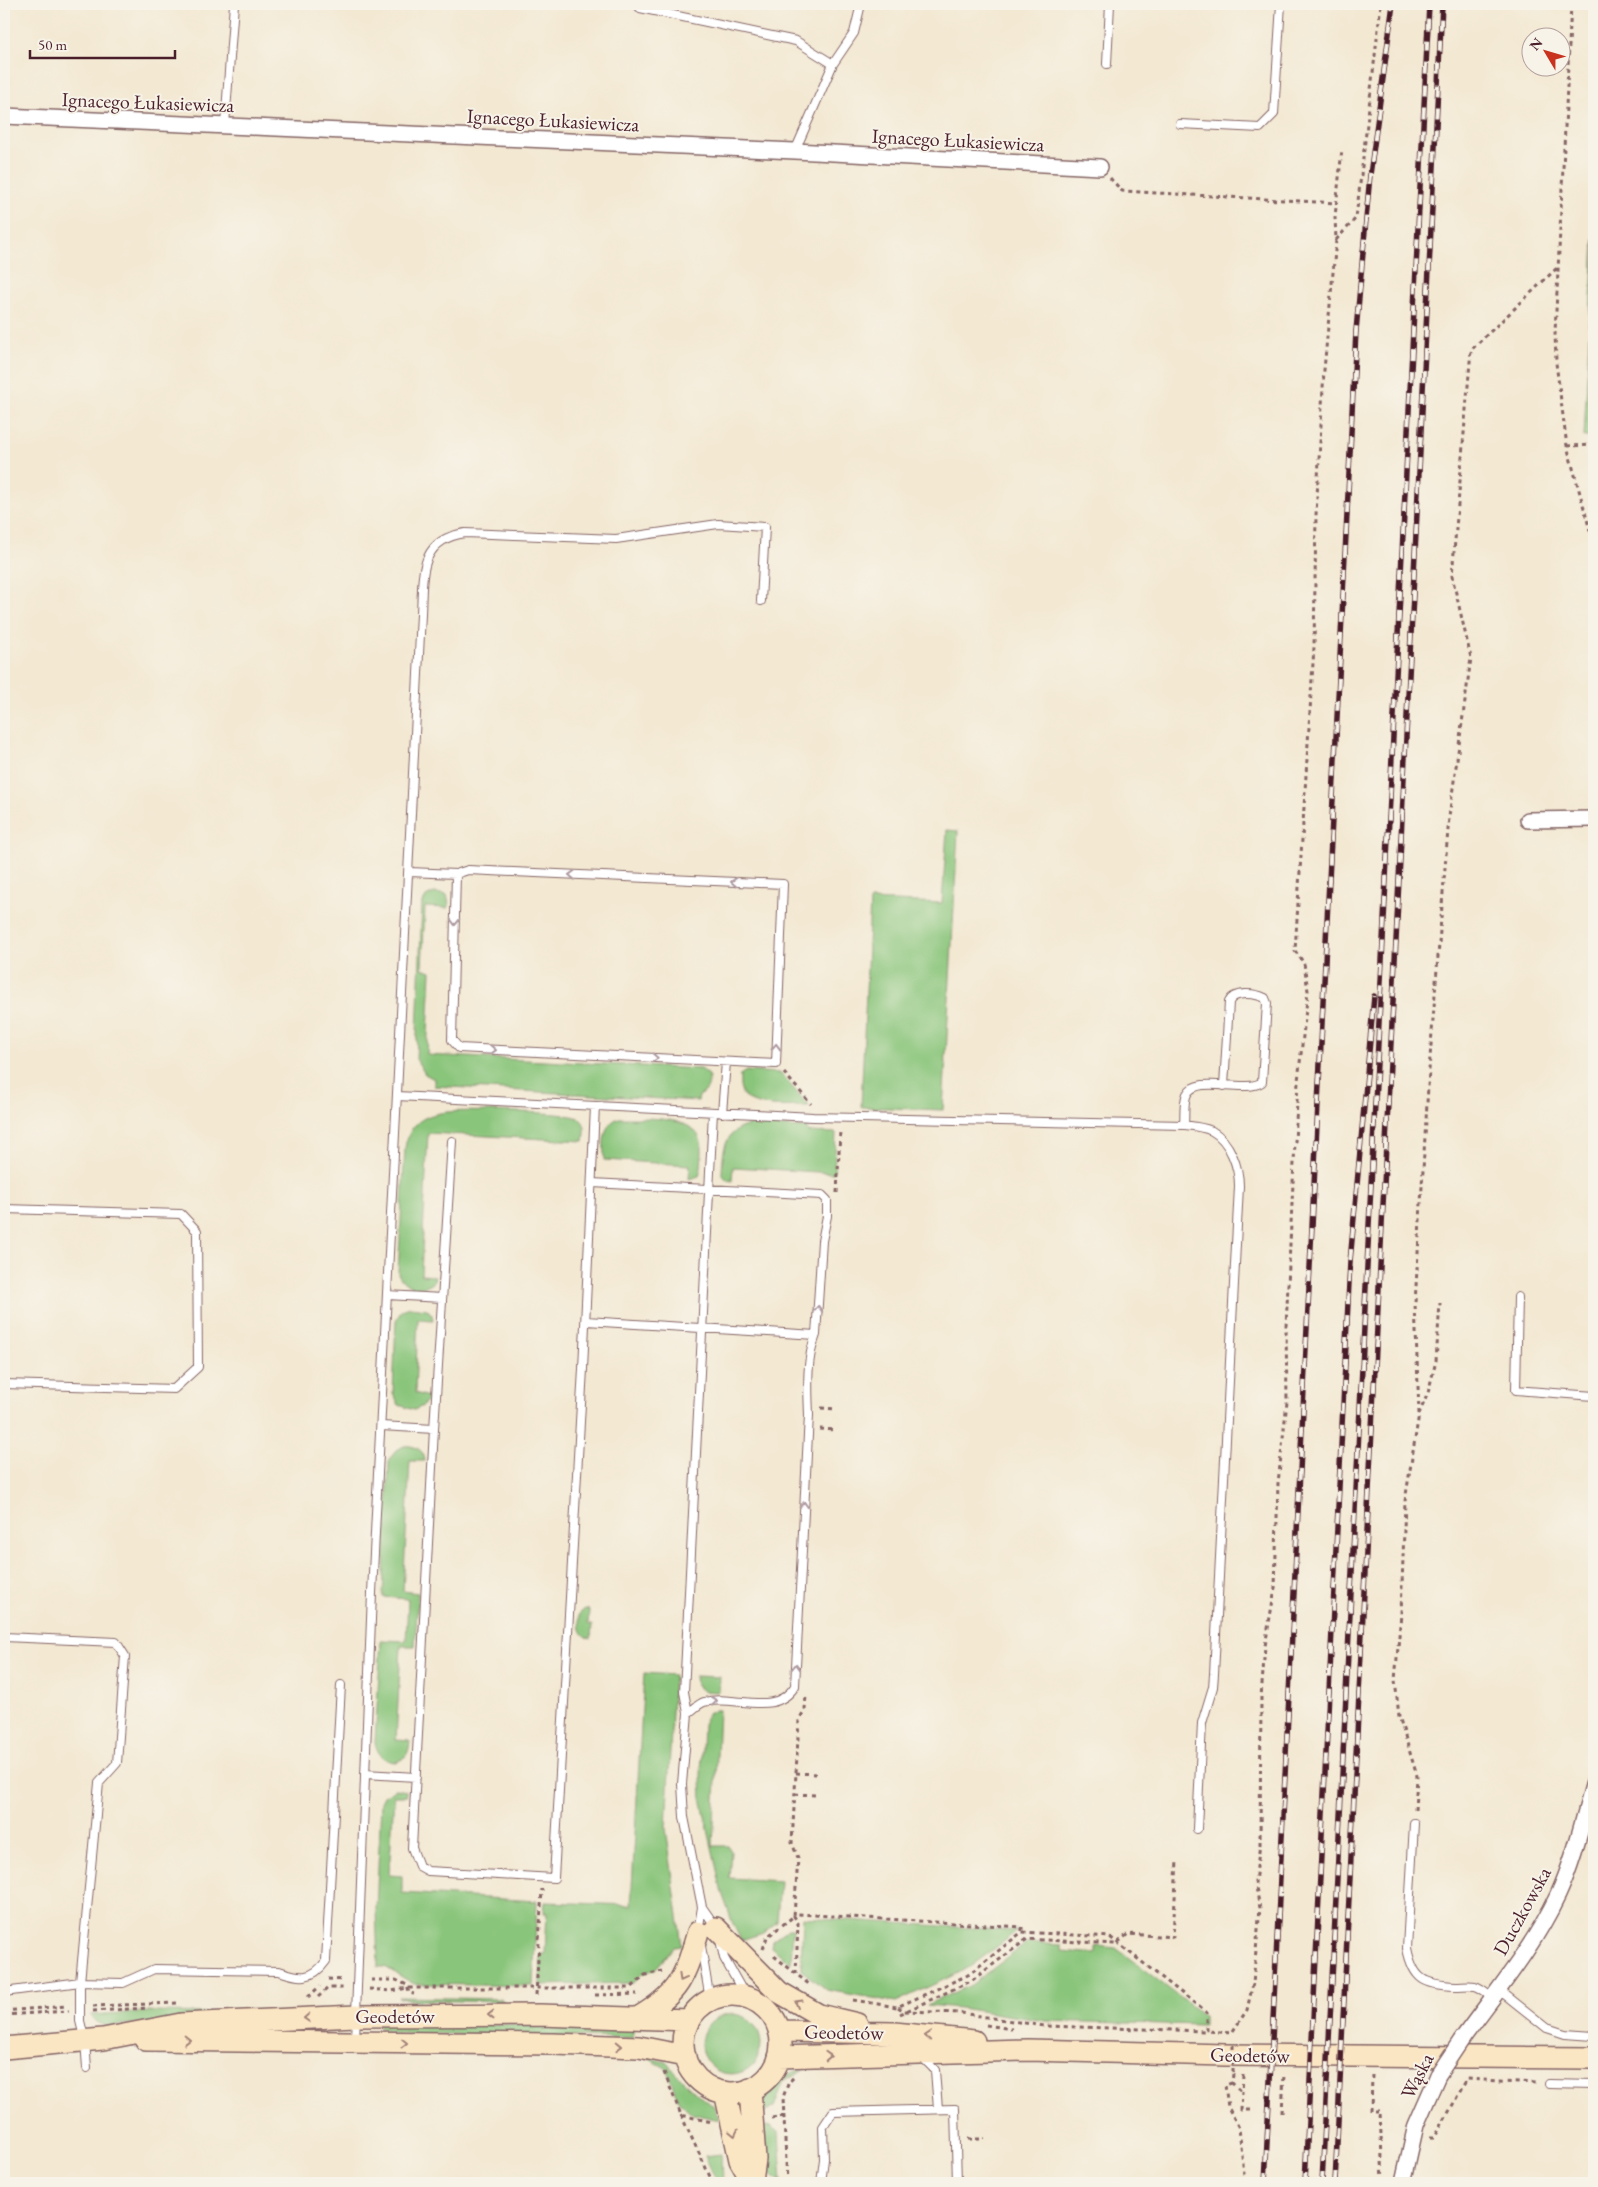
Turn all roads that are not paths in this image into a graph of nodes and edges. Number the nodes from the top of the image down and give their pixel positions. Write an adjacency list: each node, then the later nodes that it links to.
1 (234, 4): 10 (lane)
2 (636, 4): 6 (lane)
3 (861, 4): 6 (lane)
4 (1110, 4): 7 (lane)
5 (1281, 4): 9 (lane)
6 (832, 64): 11 (lane)
7 (1107, 64)
8 (4, 116): 10 (street, Ignacego Łukasiewicza)
9 (1180, 124)
10 (225, 125): 11 (street, Ignacego Łukasiewicza)
11 (795, 151): 12 (street, Ignacego Łukasiewicza)
12 (1100, 167)
13 (761, 601): 16 (lane)
14 (1594, 819): 15 (street)
15 (1528, 820)
16 (409, 872): 17 (lane); 20 (lane)
17 (456, 874): 18 (lane, one-way to 18); 18 (lane, one-way to 17)
18 (726, 1062): 22 (lane)
19 (1224, 1086): 19 (lane); 23 (lane)
20 (397, 1096): 21 (lane); 28 (lane)
21 (595, 1106): 22 (lane); 25 (lane)
22 (718, 1112): 23 (lane); 26 (lane)
23 (1184, 1125): 45 (lane)
24 (452, 1141): 30 (lane)
25 (592, 1183): 26 (lane); 31 (lane)
26 (710, 1190): 32 (lane); 33 (lane, one-way to 26)
27 (4, 1209): 34 (lane)
28 (387, 1296): 30 (lane); 36 (lane)
29 (1518, 1297): 35 (lane)
30 (442, 1298): 37 (lane)
31 (586, 1321): 32 (lane); 42 (lane)
32 (703, 1328): 33 (lane); 40 (lane)
33 (816, 1334): 40 (lane, one-way to 33)
34 (4, 1384)
35 (1594, 1396)
36 (380, 1426): 37 (lane); 41 (lane)
37 (434, 1429): 42 (lane)
38 (4, 1637): 48 (lane)
39 (341, 1685): 48 (lane)
40 (688, 1713): 46 (lane)
41 (365, 1774): 42 (lane); 53 (lane)
42 (416, 1776)
43 (1594, 1782): 50 (street, Duczkowska)
44 (1414, 1823): 50 (lane)
45 (1196, 1829)
46 (702, 1906): 47 (lane); 47 (lane)
47 (707, 1930): 51 (lane); 52 (lane); 54 (main road, one-way to 54); 57 (main road, one-way to 47)
48 (80, 1982): 49 (lane); 59 (lane)
49 (4, 1992)
50 (1495, 1993): 58 (lane); 62 (street, Wąska)
51 (746, 1997): 52 (main road); 56 (main road)
52 (710, 2000): 55 (main road)
53 (356, 2016): 54 (main road, Geodetów, one-way to 53); 59 (main road, Geodetów, one-way to 59); 60 (lane)
54 (639, 2017): 55 (main road, Geodetów)
55 (690, 2020): 65 (main road)
56 (779, 2031): 57 (main road, Geodetów); 66 (main road)
57 (894, 2033): 63 (main road, Geodetów, one-way to 57)
58 (1594, 2036)
59 (94, 2040): 60 (main road, Geodetów, one-way to 60); 61 (main road, Geodetów); 68 (lane)
60 (355, 2042): 65 (main road, Geodetów, one-way to 65)
61 (4, 2048)
62 (1467, 2048): 63 (main road, Geodetów); 67 (main road, Geodetów); 78 (street, Wąska, bridge)
63 (1028, 2050): 64 (main road, Geodetów)
64 (917, 2053): 66 (main road, Geodetów, one-way to 64); 73 (lane)
65 (684, 2056): 72 (main road)
66 (779, 2057): 71 (main road)
67 (1594, 2058)
68 (88, 2068)
69 (1550, 2084): 70 (lane)
70 (1594, 2085)
71 (750, 2089): 72 (main road); 74 (main road)
72 (725, 2092): 74 (main road, one-way to 74)
73 (938, 2109): 76 (lane); 77 (lane)
74 (743, 2124): 75 (main road)
75 (753, 2182)
76 (821, 2183)
77 (957, 2183)
78 (1402, 2183)

